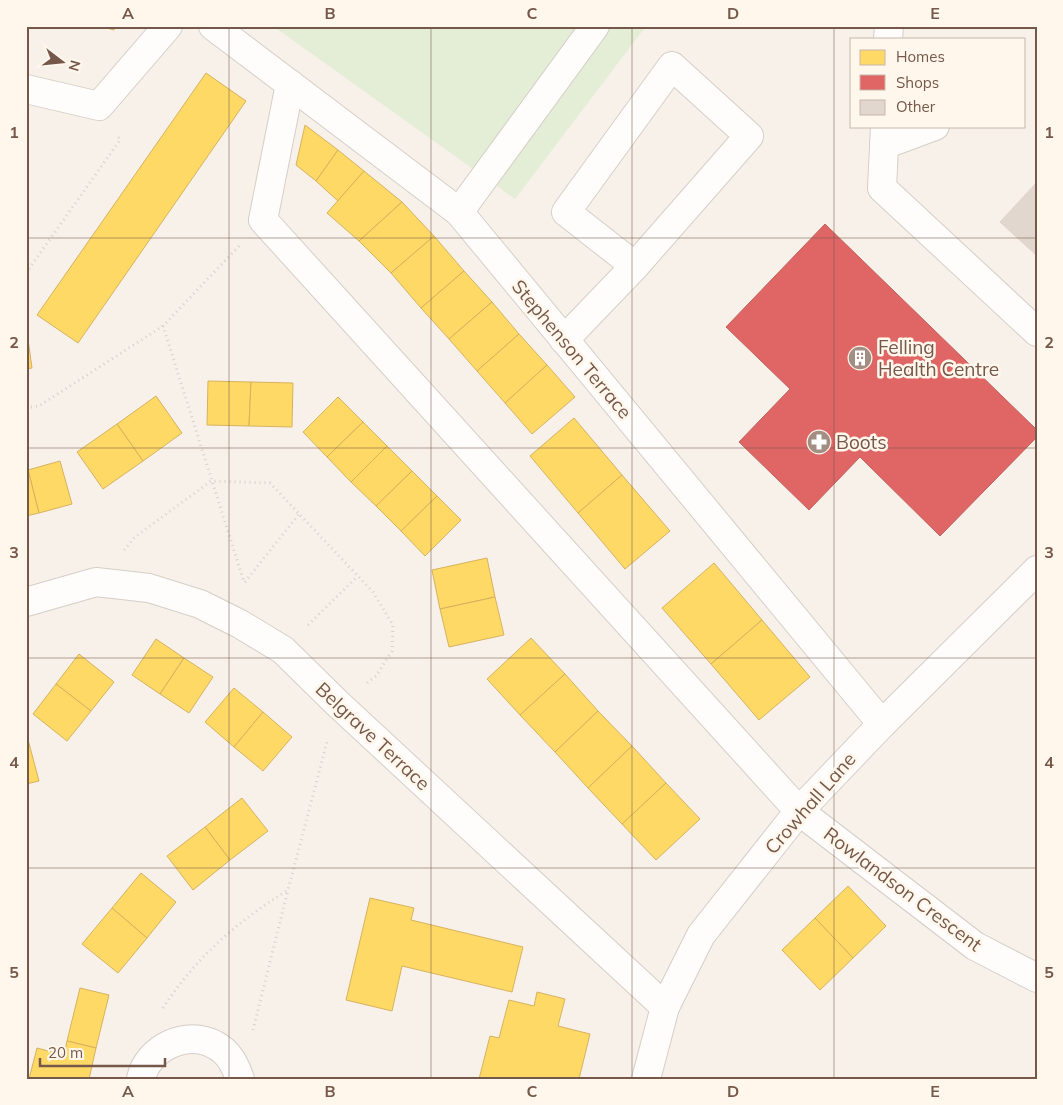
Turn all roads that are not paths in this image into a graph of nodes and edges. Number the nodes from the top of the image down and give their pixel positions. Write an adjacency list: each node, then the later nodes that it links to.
1 (168, 26): 5 (street)
2 (213, 26): 4 (street, Stephenson Terrace)
3 (595, 26): 8 (street)
4 (290, 84): 8 (street, Stephenson Terrace); 15 (street, Rowlandson Crescent)
5 (26, 89)
6 (926, 128): 7 (street)
7 (884, 136): 10 (street)
8 (459, 212): 11 (street, Stephenson Terrace)
9 (635, 266): 9 (street); 11 (street)
10 (1037, 332)
11 (564, 340): 14 (street, Stephenson Terrace)
12 (1037, 570): 14 (street, Crowhall Lane)
13 (26, 602): 17 (street, Belgrave Terrace)
14 (882, 724): 15 (street, Crowhall Lane)
15 (799, 811): 16 (street, Rowlandson Crescent); 17 (street, Crowhall Lane)
16 (1037, 978)
17 (665, 1007): 20 (street, Crowhall Lane)
18 (141, 1079): 19 (street)
19 (240, 1079)
20 (646, 1079)

